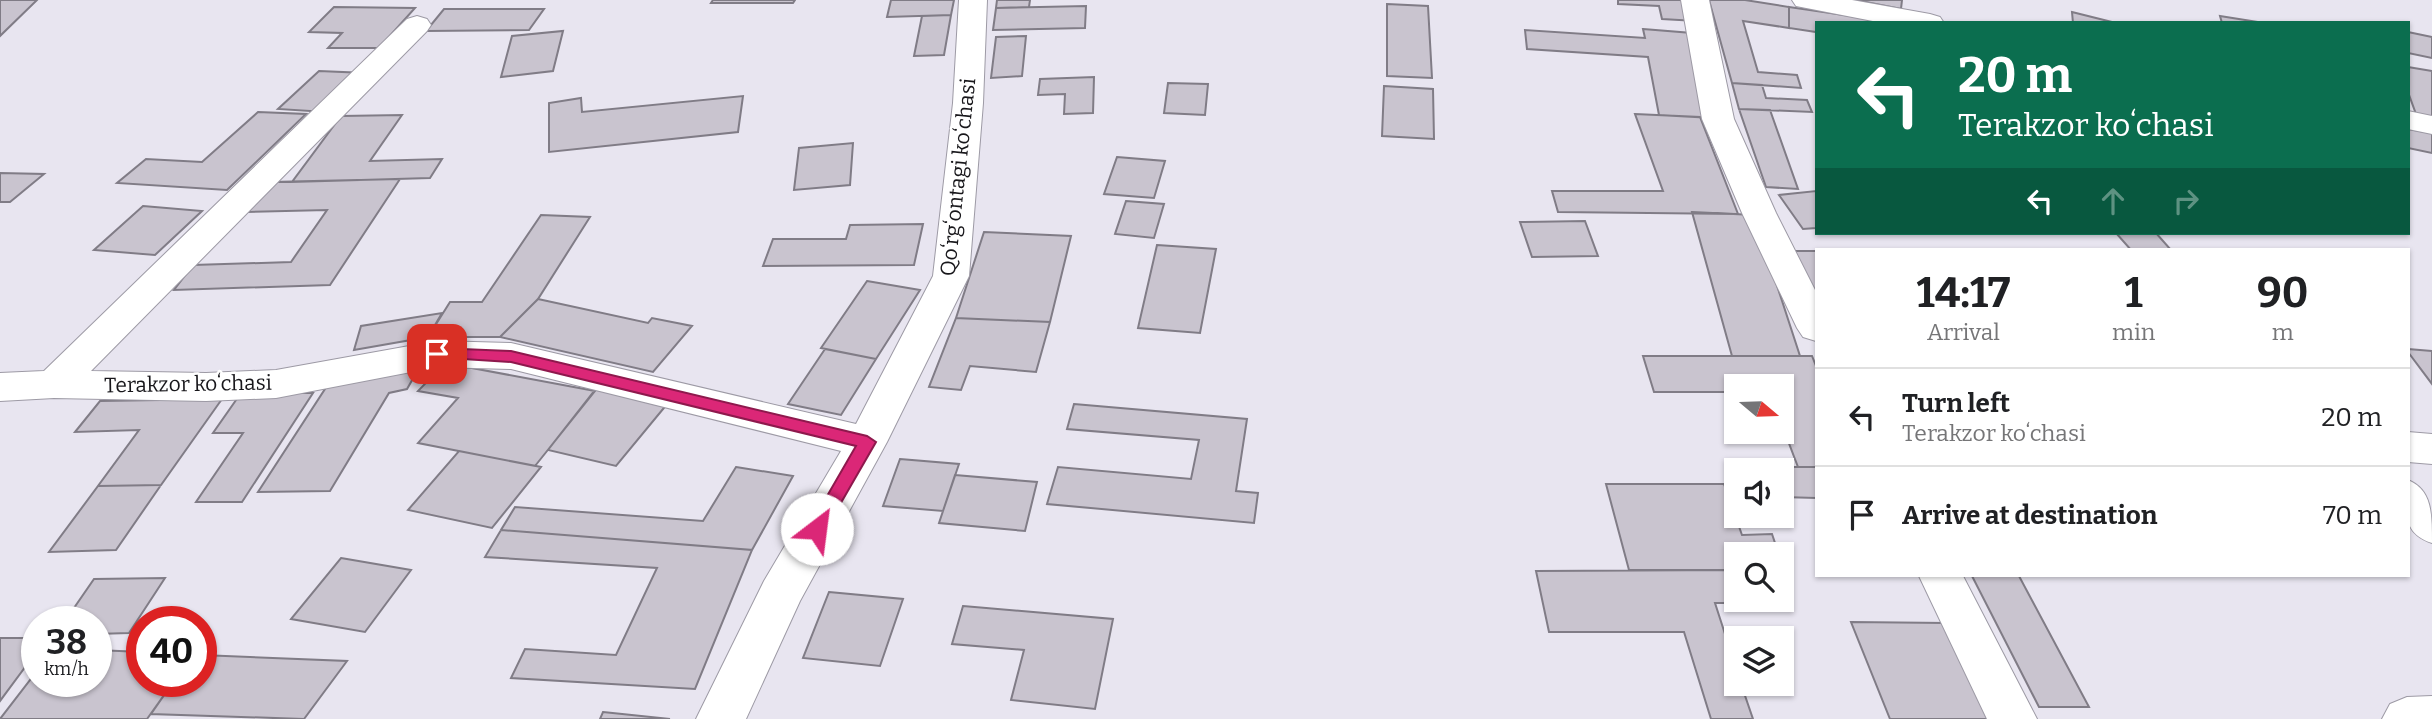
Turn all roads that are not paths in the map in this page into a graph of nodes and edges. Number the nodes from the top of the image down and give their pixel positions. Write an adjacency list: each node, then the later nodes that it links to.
1 (973, 0): 11 (street, Qoʻrgʻontagi koʻchasi)
2 (1695, 0): 8 (street)
3 (1807, 0): 4 (street)
4 (1922, 14)
5 (417, 25): 9 (street)
6 (2410, 120): 7 (street)
7 (2432, 125)
8 (1815, 326)
9 (54, 384): 10 (street, Terakzor koʻchasi); 11 (street, Terakzor koʻchasi)
10 (0, 387)
11 (867, 442): 18 (street, Qoʻrgʻontagi koʻchasi)
12 (2410, 447): 13 (street)
13 (2432, 449)
14 (2410, 498): 15 (street)
15 (2432, 526)
16 (1941, 577): 19 (street)
17 (2432, 718): 20 (street)
18 (721, 719)
19 (2012, 719)
20 (2407, 719)

